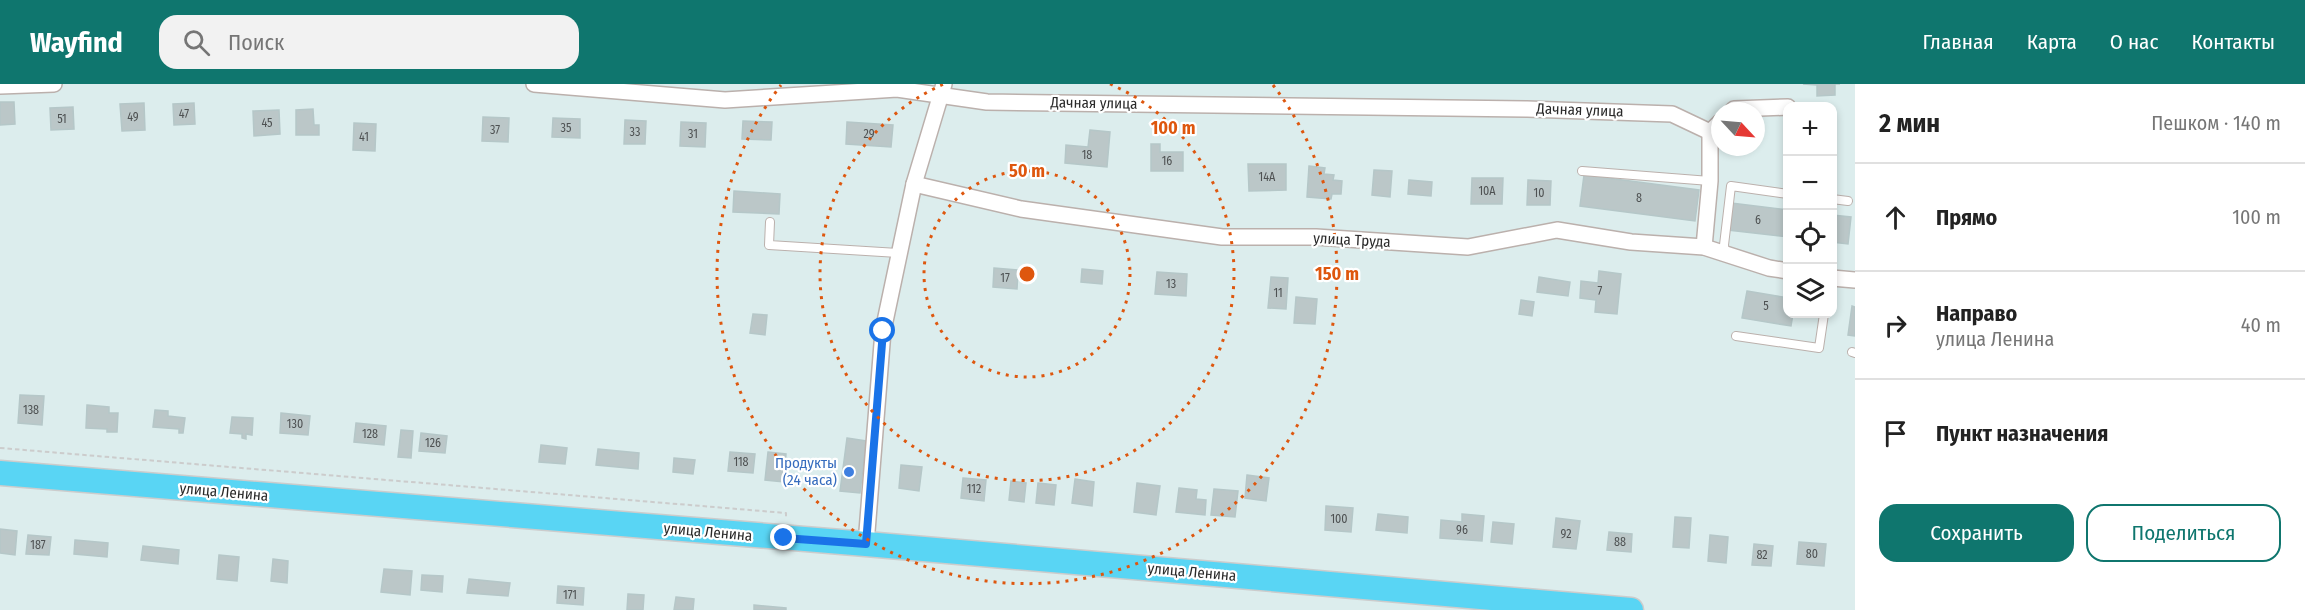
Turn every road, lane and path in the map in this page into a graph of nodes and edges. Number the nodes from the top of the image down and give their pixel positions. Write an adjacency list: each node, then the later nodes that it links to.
1 (54, 84): 3 (street)
2 (534, 84): 4 (street, Дачная улица)
3 (0, 86)
4 (942, 89): 7 (street, Дачная улица); 11 (street)
5 (1783, 107): 6 (street)
6 (1765, 108)
7 (1711, 126)
8 (1712, 156): 10 (street)
9 (1582, 171): 10 (lane)
10 (1710, 181): 16 (street)
11 (914, 184): 16 (street, улица Труда); 17 (street)
12 (1783, 193): 18 (lane)
13 (1837, 200): 14 (lane)
14 (1848, 201)
15 (770, 222): 17 (lane)
16 (1704, 248): 18 (street, улица Труда)
17 (898, 253): 27 (street)
18 (1726, 254): 19 (street, улица Труда)
19 (1783, 270)
20 (1837, 278): 21 (street)
21 (1855, 280)
22 (1823, 318): 23 (lane)
23 (1736, 336)
24 (0, 448): 26 (path)
25 (0, 473): 26 (main road, улица Ленина)
26 (784, 538): 27 (main road, улица Ленина)
27 (866, 544): 28 (main road, улица Ленина)
28 (1631, 610)

